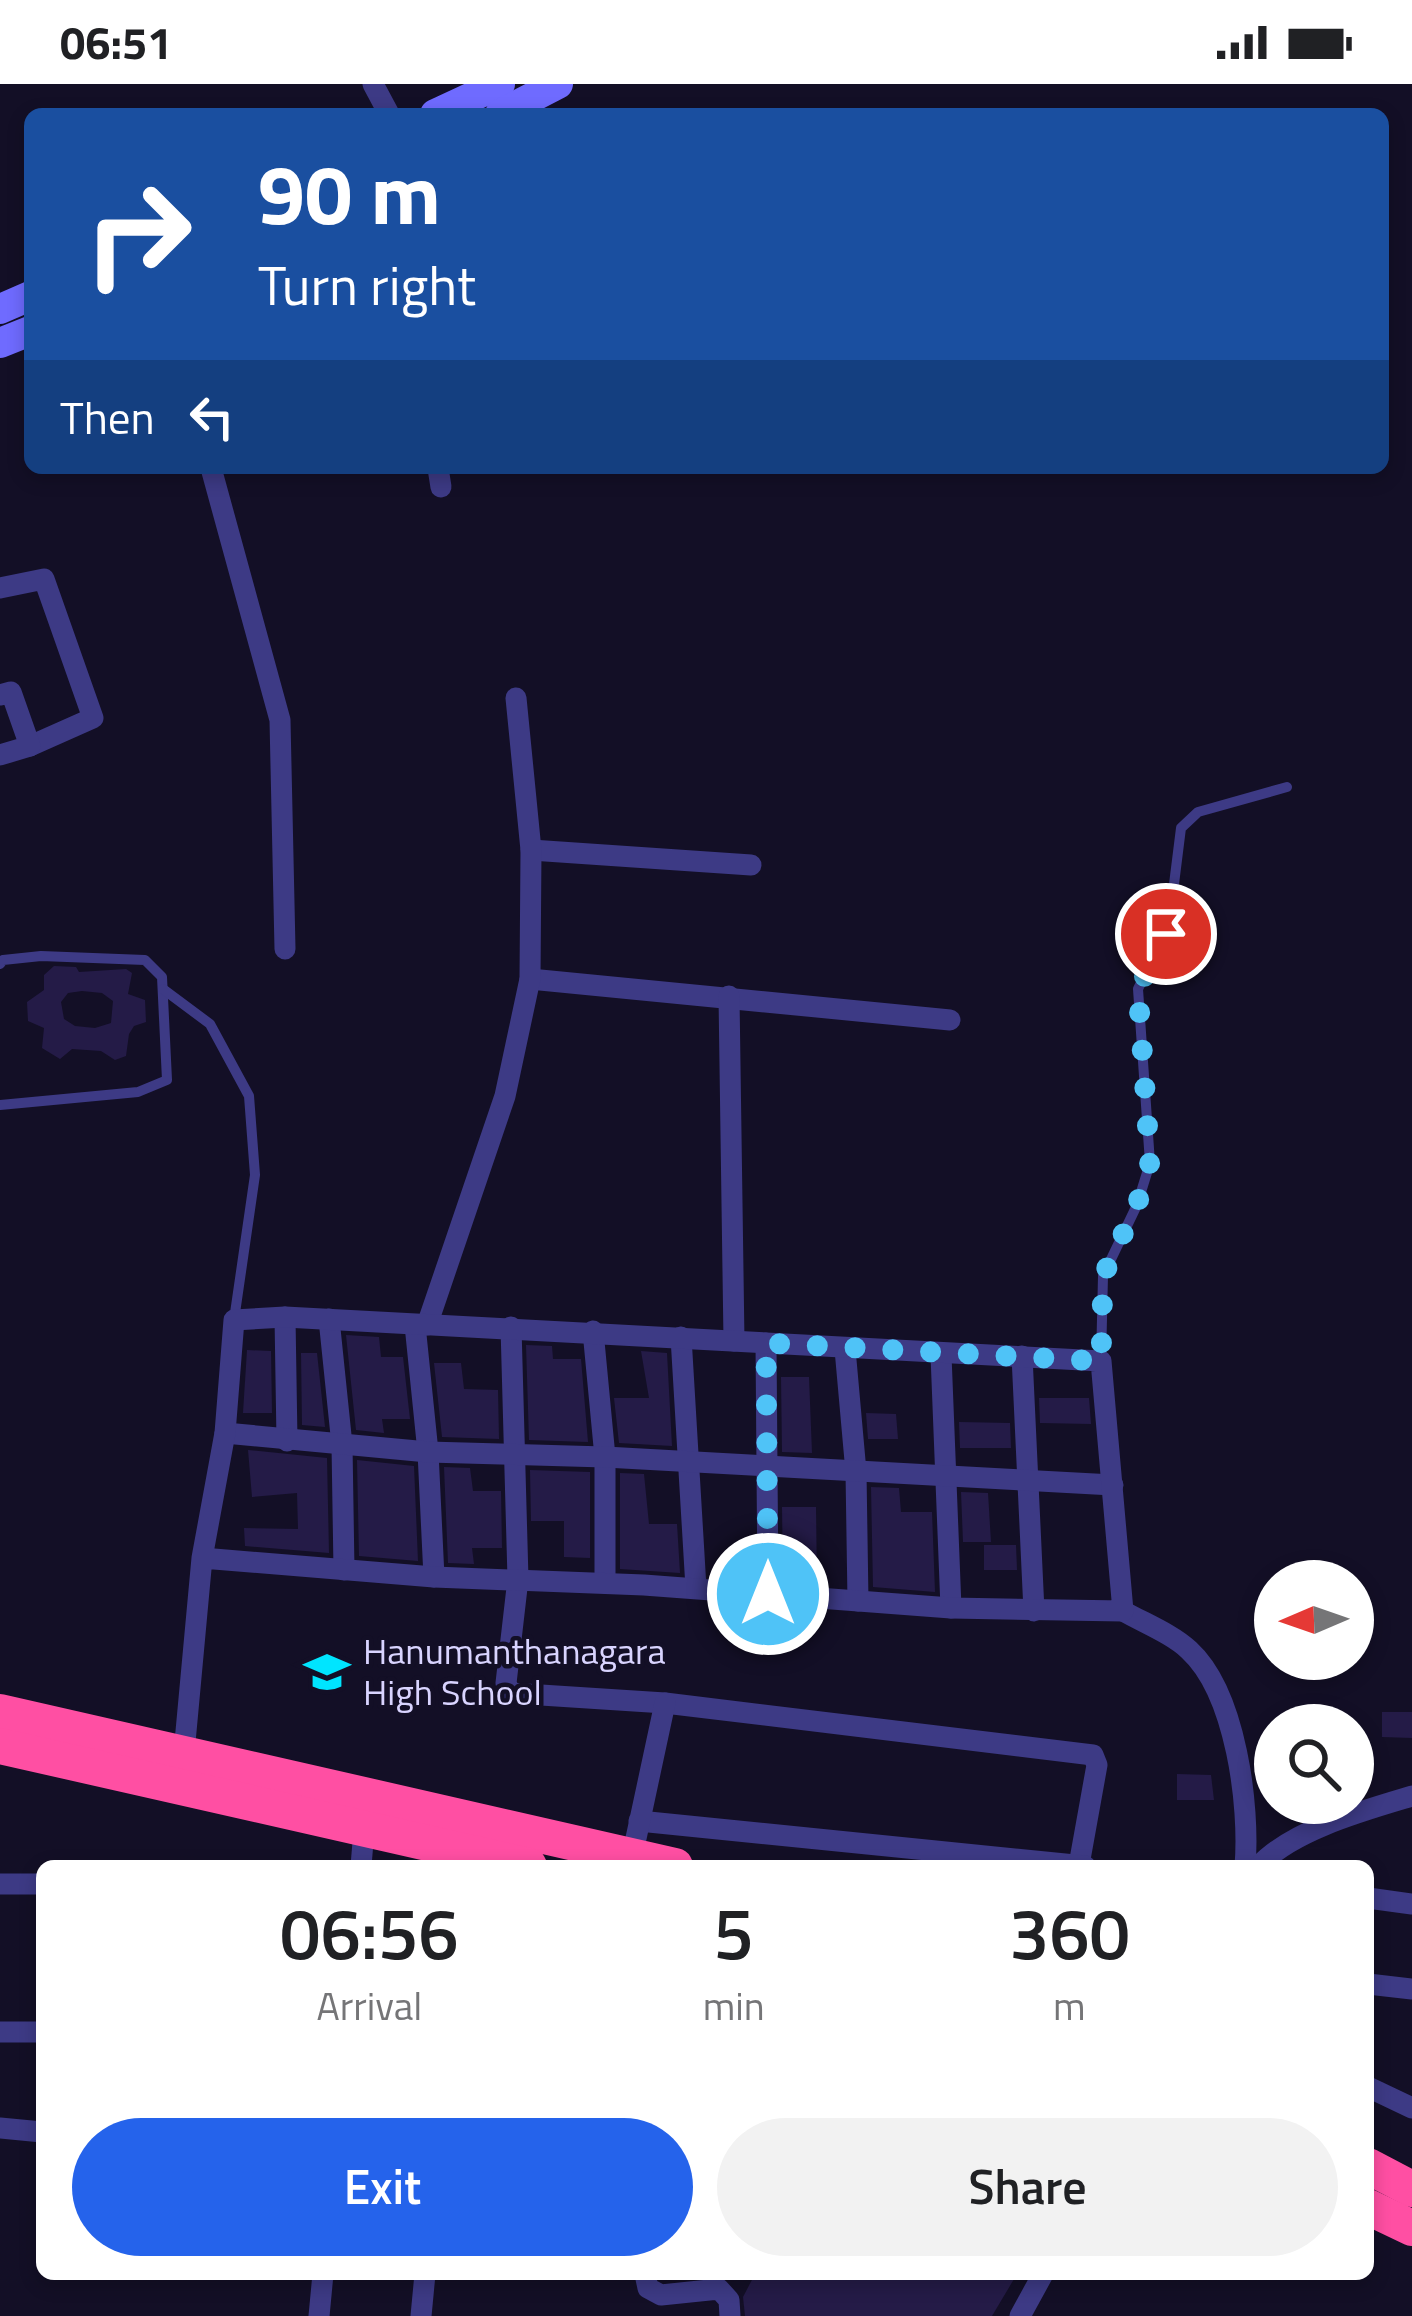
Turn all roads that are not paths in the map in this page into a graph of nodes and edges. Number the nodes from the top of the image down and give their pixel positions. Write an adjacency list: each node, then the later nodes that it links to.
1 (500, 84): 2 (main road)
2 (448, 108)
3 (213, 474): 12 (street)
4 (0, 588): 7 (street)
5 (0, 695): 7 (street)
6 (516, 698): 10 (street)
7 (30, 746): 8 (street)
8 (0, 755)
9 (1287, 787): 31 (lane)
10 (530, 850): 11 (street); 14 (street)
11 (751, 865)
12 (285, 949)
13 (1, 960): 15 (lane)
14 (530, 979): 16 (street); 22 (street)
15 (163, 988): 18 (lane); 21 (lane)
16 (729, 996): 17 (street); 26 (street)
17 (950, 1020)
18 (0, 1105)
19 (285, 1317): 20 (street); 21 (street); 33 (street)
20 (329, 1319): 22 (street); 34 (street)
21 (234, 1320): 32 (street)
22 (421, 1325): 23 (street); 35 (street)
23 (511, 1328): 24 (street); 36 (street)
24 (593, 1331): 25 (street); 37 (street)
25 (681, 1337): 26 (street); 38 (street)
26 (734, 1340): 27 (street)
27 (766, 1343): 28 (street); 39 (street)
28 (845, 1349): 29 (street); 40 (street)
29 (941, 1355): 30 (street); 41 (street)
30 (1022, 1356): 31 (street); 42 (street)
31 (1101, 1361): 43 (street)
32 (225, 1433): 33 (street); 44 (street)
33 (287, 1441): 34 (street)
34 (342, 1445): 35 (street); 45 (street)
35 (428, 1452): 36 (street); 46 (street)
36 (514, 1454): 37 (street); 47 (street)
37 (605, 1457): 38 (street); 48 (street)
38 (689, 1462): 39 (street); 49 (street)
39 (767, 1467): 40 (street); 50 (street)
40 (856, 1472): 41 (street); 51 (street)
41 (946, 1478): 42 (street); 52 (street)
42 (1026, 1482): 43 (street); 53 (street)
43 (1112, 1485): 54 (street)
44 (202, 1558): 45 (street); 58 (street)
45 (344, 1570): 46 (street)
46 (434, 1577): 47 (street)
47 (518, 1579): 48 (street); 55 (street)
48 (605, 1583): 49 (street)
49 (697, 1588): 50 (street)
50 (768, 1594): 51 (street)
51 (858, 1601): 52 (street)
52 (951, 1608): 53 (street)
53 (1034, 1611): 54 (street)
54 (1123, 1611): 66 (street)
55 (664, 1703): 60 (street); 65 (street)
56 (0, 1712): 58 (highway)
57 (0, 1746): 61 (highway)
58 (184, 1753): 60 (highway)
59 (1412, 1796): 67 (street)
60 (636, 1839): 63 (highway); 64 (street)
61 (363, 1848): 62 (highway)
62 (462, 1860)
63 (666, 1860)
64 (983, 1860)
65 (1083, 1860)
66 (1246, 1860)
67 (1265, 1860)
68 (0, 1883): 69 (street)
69 (36, 1884)
70 (1374, 1899): 71 (street)
71 (1412, 1904)
72 (1374, 1985): 73 (street)
73 (1412, 1989)
74 (0, 2032): 75 (street)
75 (36, 2032)
76 (1374, 2090): 77 (street)
77 (1412, 2108)
78 (0, 2128): 79 (street)
79 (36, 2131)
80 (1374, 2169): 81 (highway)
81 (1412, 2189)
82 (1374, 2209): 83 (highway)
83 (1412, 2228)
84 (322, 2280): 88 (street)
85 (424, 2280): 89 (street)
86 (646, 2280): 90 (street)
87 (1040, 2280): 91 (street)
88 (319, 2316)
89 (421, 2316)
90 (730, 2316)
91 (1020, 2316)

